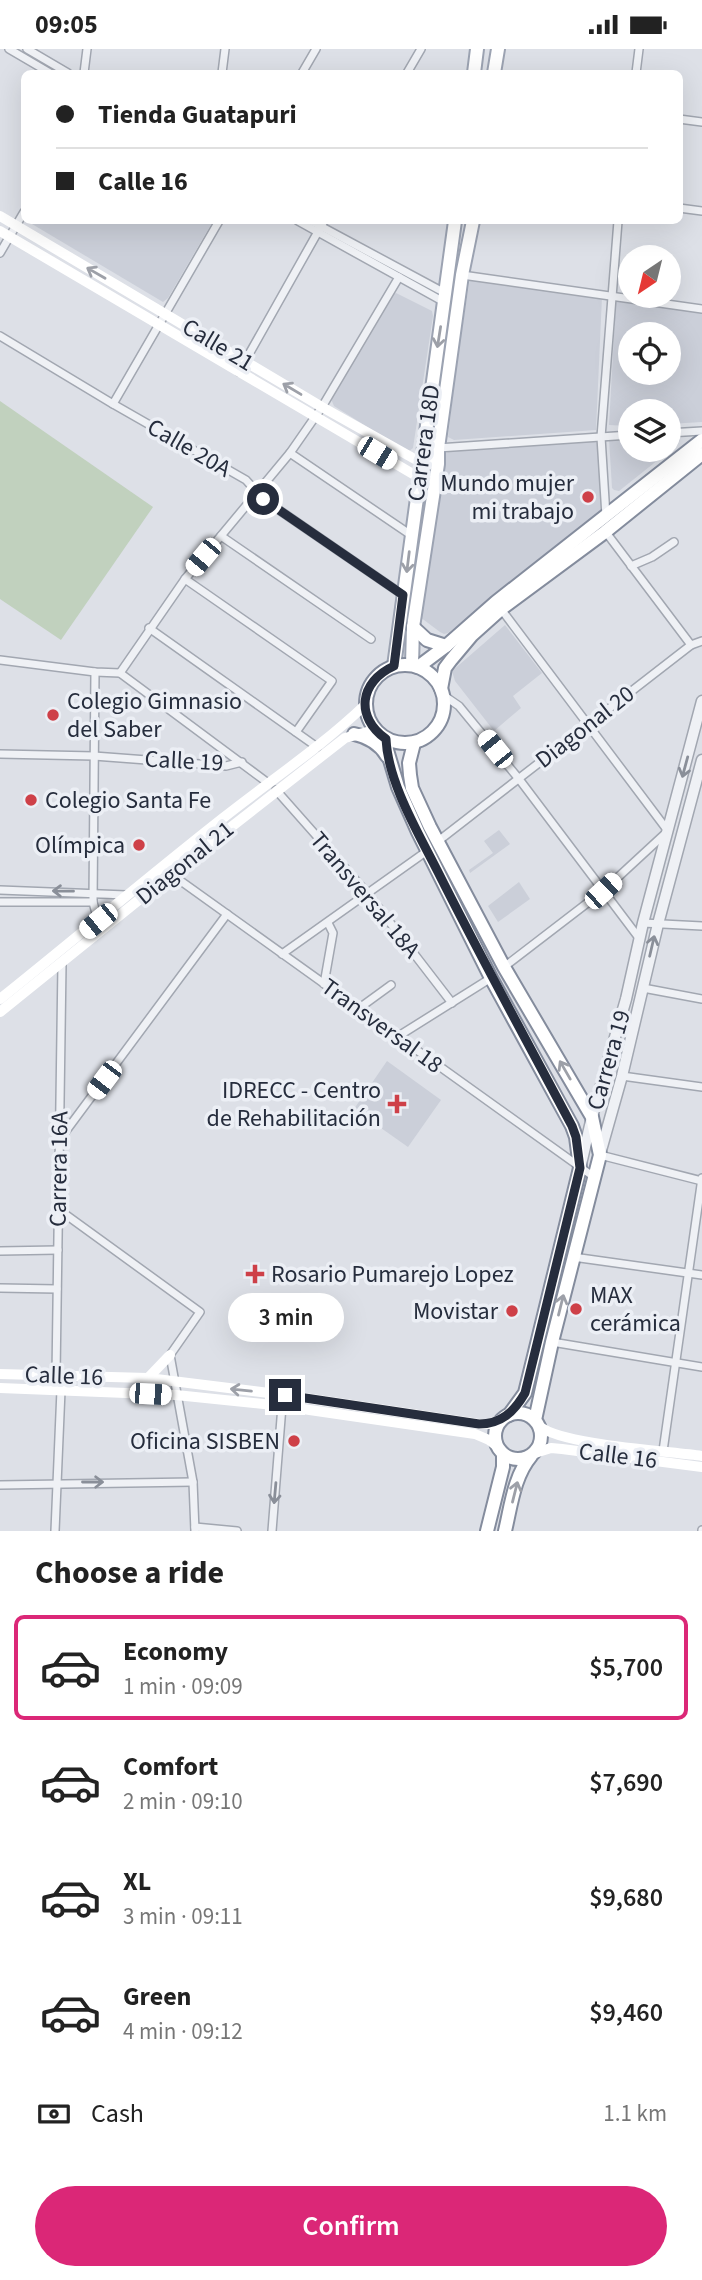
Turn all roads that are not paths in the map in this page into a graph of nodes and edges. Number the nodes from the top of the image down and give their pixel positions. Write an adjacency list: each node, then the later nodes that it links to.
1 (9, 49): 10 (street)
2 (27, 49): 11 (street)
3 (87, 49): 12 (street)
4 (225, 49): 13 (street)
5 (316, 49): 14 (street)
6 (421, 49): 15 (street)
7 (477, 49): 16 (main road)
8 (498, 49): 17 (main road)
9 (639, 49): 18 (street)
10 (45, 70)
11 (63, 70)
12 (84, 70)
13 (222, 70)
14 (304, 70)
15 (409, 70)
16 (474, 70)
17 (494, 70)
18 (636, 70)
19 (683, 120): 20 (street)
20 (702, 122)
21 (683, 209): 22 (street)
22 (702, 211)
23 (0, 216): 29 (main road, Calle 21)
24 (21, 217): 29 (street)
25 (217, 224): 38 (street)
26 (454, 224): 36 (main road, Carrera 18D)
27 (472, 224): 33 (main road, Carrera 18D)
28 (618, 224): 35 (street)
29 (16, 226): 31 (street); 38 (main road, Calle 21, one-way to 29)
30 (320, 226): 34 (street); 36 (street); 41 (street)
31 (5, 234): 32 (street); 39 (main road, Calle 21)
32 (0, 253)
33 (463, 275): 35 (street); 50 (main road, Carrera 18D)
34 (399, 277): 36 (street); 44 (street)
35 (610, 297): 37 (street); 47 (street)
36 (445, 298): 48 (main road, Carrera 18D, one-way to 48)
37 (702, 309)
38 (164, 313): 39 (street); 41 (main road, Calle 21)
39 (158, 324): 42 (main road, Calle 21); 43 (street)
40 (0, 336): 43 (street, Calle 20A)
41 (245, 361): 42 (street); 44 (main road, Calle 21, one-way to 41)
42 (239, 372): 44 (main road, Calle 21)
43 (113, 404): 56 (street, Calle 20A)
44 (319, 412): 51 (street); 52 (main road, Calle 21); 54 (main road, Calle 21)
45 (695, 432): 49 (main road)
46 (618, 436): 47 (street)
47 (601, 437): 50 (street); 57 (street)
48 (422, 446): 50 (street); 52 (main road, Carrera 18D)
49 (700, 447): 57 (main road); 58 (main road)
50 (438, 448): 53 (main road, Carrera 18D)
51 (290, 453): 56 (street); 59 (street)
52 (420, 462): 53 (main road, Calle 21); 54 (main road, Carrera 18D)
53 (438, 464): 55 (main road, Carrera 18D)
54 (418, 477): 55 (main road, Calle 21); 59 (main road, Carrera 18D)
55 (436, 479): 66 (main road, Carrera 18D)
56 (258, 493): 60 (street); 64 (street, Calle 20A)
57 (606, 518): 58 (street); 71 (main road)
58 (605, 532): 62 (street); 65 (main road)
59 (411, 535): 64 (main road, Carrera 18D, one-way to 64)
60 (220, 536): 63 (street); 68 (street)
61 (674, 542): 62 (street)
62 (631, 566): 70 (street)
63 (185, 579): 67 (street); 81 (street)
64 (403, 595): 73 (main road, Carrera 18D)
65 (501, 609): 77 (main road); 80 (street)
66 (413, 627): 71 (main road); 74 (main road, Carrera 18D)
67 (149, 628): 76 (street); 81 (street)
68 (371, 639)
69 (702, 641): 70 (street, Diagonal 20)
70 (691, 645): 80 (street, Diagonal 20)
71 (446, 646): 74 (main road)
72 (0, 660): 75 (street)
73 (394, 666): 74 (main road); 79 (main road)
74 (415, 666): 77 (main road)
75 (95, 672): 76 (street); 87 (street)
76 (120, 673): 89 (street, Transversal 18A)
77 (442, 692): 84 (main road); 91 (street)
78 (702, 701): 93 (street, Carrera 19, one-way to 93)
79 (365, 705): 83 (main road); 85 (main road, Diagonal 21)
80 (590, 725): 91 (street, Diagonal 20); 93 (street)
81 (296, 731): 85 (street)
82 (354, 734): 83 (main road); 88 (main road); 92 (main road, Diagonal 21)
83 (383, 737): 84 (main road); 88 (main road)
84 (414, 743): 94 (main road)
85 (317, 747): 92 (main road, Diagonal 21)
86 (0, 754): 87 (street, Calle 19)
87 (94, 756): 89 (street, Calle 19); 98 (street)
88 (390, 760): 94 (main road)
89 (242, 762): 92 (street, Transversal 18A)
90 (701, 767): 107 (street, Carrera 19)
91 (519, 779): 94 (street, Diagonal 20); 97 (street)
92 (272, 786): 95 (main road, Diagonal 21); 99 (street, Transversal 18A); 100 (main road, Diagonal 21)
93 (668, 831): 97 (street); 106 (street, Carrera 19)
94 (432, 847): 99 (street, Diagonal 20); 112 (main road); 113 (main road)
95 (171, 874): 103 (street, Transversal 18); 111 (main road, Diagonal 21)
96 (0, 890): 98 (street, one-way to 96)
97 (603, 891): 109 (street); 112 (street)
98 (94, 892): 100 (street); 102 (street)
99 (368, 894): 105 (street, Diagonal 20); 119 (street, Transversal 18A)
100 (126, 895): 104 (main road, Diagonal 21)
101 (0, 902): 102 (street)
102 (93, 902): 104 (street)
103 (227, 914): 110 (street, Transversal 18); 126 (street)
104 (98, 921): 117 (main road, Diagonal 21)
105 (328, 923): 110 (street, Diagonal 20); 114 (street)
106 (643, 923): 107 (street); 109 (street, Carrera 19)
107 (657, 924): 108 (street); 116 (street, Carrera 19, one-way to 107)
108 (702, 926)
109 (639, 938): 125 (street, Carrera 19)
110 (282, 954): 114 (street, Transversal 18)
111 (62, 964): 121 (main road, Diagonal 21); 126 (street, Carrera 16A)
112 (504, 967): 125 (main road, one-way to 112)
113 (491, 978): 119 (street); 128 (main road)
114 (324, 984): 120 (street, Transversal 18)
115 (391, 985): 120 (street)
116 (643, 988): 118 (street); 123 (street, Carrera 19)
117 (0, 999)
118 (702, 999)
119 (452, 1003): 122 (street)
120 (358, 1009): 122 (street, Transversal 18)
121 (0, 1012)
122 (397, 1037): 128 (street, Transversal 18)
123 (621, 1076): 124 (street); 127 (street, Carrera 19)
124 (702, 1087)
125 (592, 1117): 127 (main road); 128 (street, Carrera 19)
126 (60, 1140): 131 (street, Carrera 16A)
127 (600, 1155): 129 (main road, Carrera 19); 130 (street)
128 (580, 1168): 129 (street, Transversal 18); 151 (main road, Carrera 19)
129 (594, 1177): 134 (main road, Carrera 19)
130 (702, 1180): 135 (street)
131 (58, 1209): 132 (street, Carrera 16A); 140 (street)
132 (58, 1250): 133 (street); 138 (street, Carrera 16A)
133 (0, 1251)
134 (573, 1257): 135 (street); 139 (main road, Carrera 19, one-way to 134)
135 (688, 1273): 136 (street); 141 (street)
136 (702, 1275)
137 (0, 1288): 138 (street)
138 (57, 1289): 144 (street, Carrera 16A)
139 (552, 1342): 141 (street); 152 (main road, Carrera 19)
140 (170, 1355): 145 (main road); 146 (street)
141 (676, 1363): 142 (street); 154 (street)
142 (702, 1367)
143 (0, 1374): 144 (main road, Calle 16)
144 (56, 1375): 145 (main road, Calle 16)
145 (148, 1378): 146 (main road, Calle 16)
146 (174, 1382): 149 (street); 151 (main road, Calle 16, one-way to 146)
147 (0, 1388): 148 (main road, Calle 16)
148 (61, 1390): 149 (main road, Calle 16); 158 (street)
149 (176, 1395): 150 (main road, Calle 16); 159 (street)
150 (282, 1406): 153 (main road, Calle 16); 164 (street, one-way to 164)
151 (505, 1417): 152 (main road); 153 (main road)
152 (537, 1423): 154 (main road, Calle 16); 155 (main road)
153 (500, 1450): 155 (main road); 165 (main road)
154 (663, 1451): 156 (main road, Calle 16)
155 (533, 1454): 157 (main road, Calle 16); 166 (main road, one-way to 155)
156 (702, 1456)
157 (702, 1468)
158 (57, 1482): 159 (street, one-way to 159); 160 (street); 162 (street)
159 (193, 1482): 161 (street)
160 (0, 1485)
161 (195, 1529): 163 (street)
162 (55, 1531)
163 (237, 1531)
164 (272, 1531)
165 (487, 1531)
166 (505, 1531)

